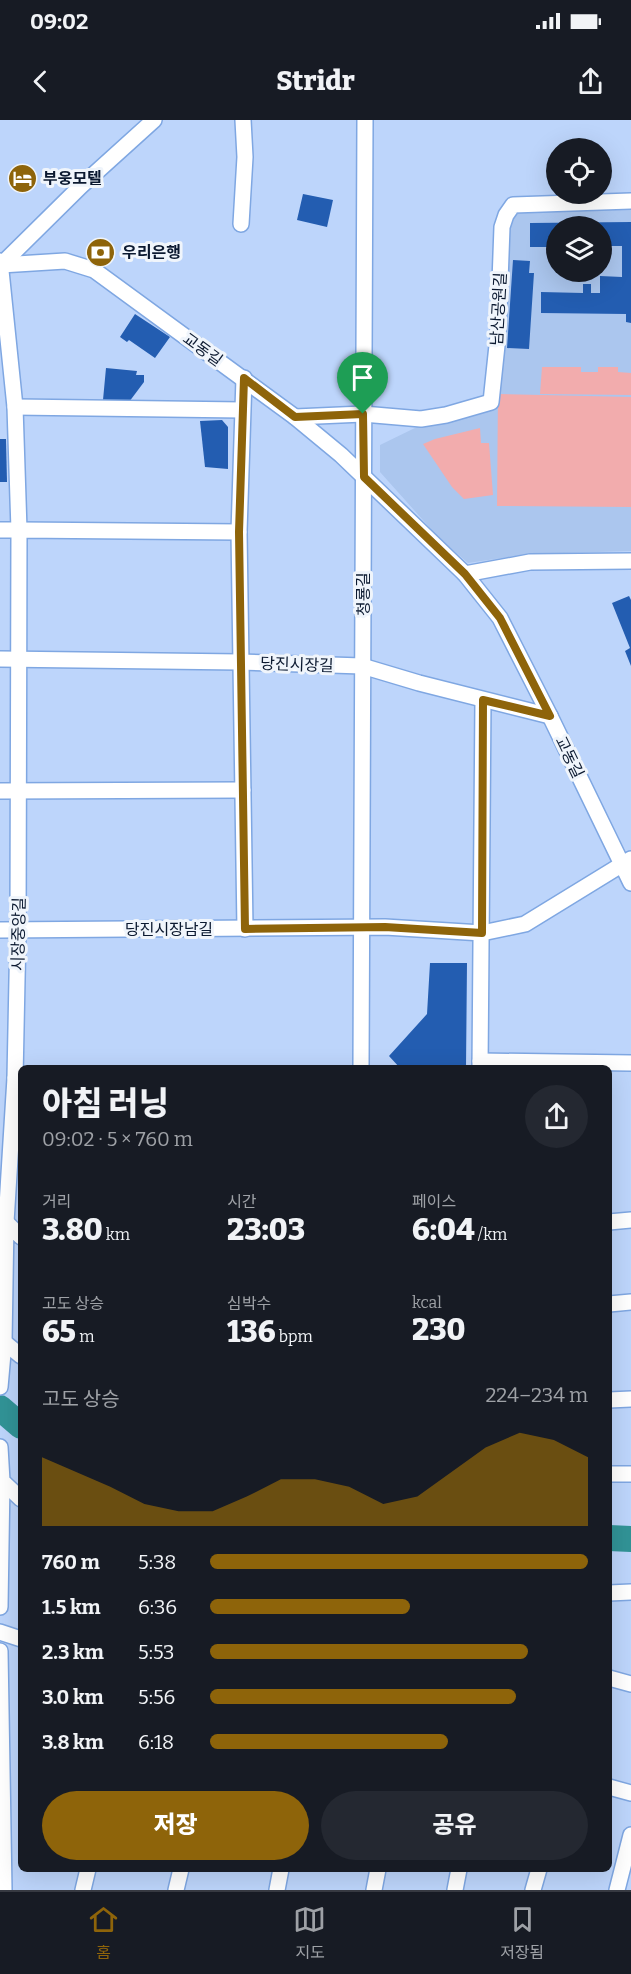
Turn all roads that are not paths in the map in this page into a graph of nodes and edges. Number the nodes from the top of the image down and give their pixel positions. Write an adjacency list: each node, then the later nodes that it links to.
1 (154, 120): 6 (street)
2 (243, 120): 5 (street)
3 (365, 120): 10 (street, 청룡길)
4 (631, 201): 10 (street, 남산공원길)
5 (241, 224)
6 (0, 264): 7 (street, 교동길); 8 (street)
7 (244, 378): 9 (street); 11 (street, 교동길)
8 (15, 407): 9 (street); 14 (street)
9 (242, 410): 15 (street)
10 (363, 414): 11 (street); 12 (street, 청룡길)
11 (295, 417): 12 (street, 교동길)
12 (364, 477): 17 (street, 교동길); 21 (street, 청룡길)
13 (0, 530): 14 (street)
14 (19, 530): 15 (street); 19 (street, 시장중앙길)
15 (239, 532): 20 (street)
16 (631, 561): 17 (street)
17 (465, 574): 23 (street, 교동길)
18 (0, 659): 19 (street, 당진시장길)
19 (20, 659): 20 (street, 당진시장길); 24 (street, 시장중앙길)
20 (240, 662): 21 (street, 당진시장길); 25 (street)
21 (362, 666): 22 (street, 당진시장길); 29 (street, 청룡길)
22 (483, 700): 23 (street, 당진시장길); 33 (street)
23 (550, 716): 27 (street, 교동길)
24 (19, 790): 25 (street); 26 (street); 32 (street, 시장중앙길)
25 (243, 790): 30 (street)
26 (0, 791)
27 (626, 861): 28 (street, 교동길); 33 (street, 당진시장남길)
28 (631, 883)
29 (362, 928): 30 (street, 당진시장남길); 33 (street, 당진시장남길); 36 (street, 청룡길)
30 (245, 929): 32 (street, 당진시장남길)
31 (0, 930): 32 (street, 당진시장남길)
32 (18, 930): 37 (street, 시장중앙길)
33 (482, 933): 34 (street)
34 (480, 1064): 35 (street)
35 (631, 1064)
36 (361, 1065)
37 (18, 1079): 38 (street, 시장중앙길)
38 (7, 1100): 40 (street, 시장중앙길)
39 (631, 1220): 41 (street)
40 (6, 1222): 42 (street); 43 (street, 시장중앙길)
41 (612, 1222)
42 (18, 1234)
43 (2, 1300): 46 (street, 시장중앙길)
44 (631, 1302): 45 (street)
45 (612, 1304)
46 (4, 1342): 47 (street); 48 (street, 시장중앙길)
47 (18, 1354)
48 (0, 1387)
49 (631, 1399): 50 (street)
50 (612, 1400)
51 (0, 1447): 54 (street)
52 (612, 1474): 53 (street)
53 (631, 1474)
54 (1, 1480): 55 (street); 58 (street)
55 (18, 1496)
56 (631, 1592): 57 (street)
57 (612, 1593)
58 (0, 1607)
59 (0, 1632): 60 (street)
60 (18, 1638)
61 (0, 1651): 73 (street)
62 (612, 1679): 63 (street)
63 (631, 1684)
64 (612, 1788): 65 (street)
65 (631, 1793)
66 (631, 1835): 80 (street)
67 (87, 1872): 74 (street)
68 (180, 1872): 75 (street)
69 (280, 1872): 76 (street)
70 (377, 1872): 77 (street)
71 (458, 1872): 78 (street)
72 (538, 1872): 79 (street)
73 (4, 1890)
74 (83, 1890)
75 (176, 1890)
76 (277, 1890)
77 (374, 1890)
78 (454, 1890)
79 (533, 1890)
80 (617, 1890)

